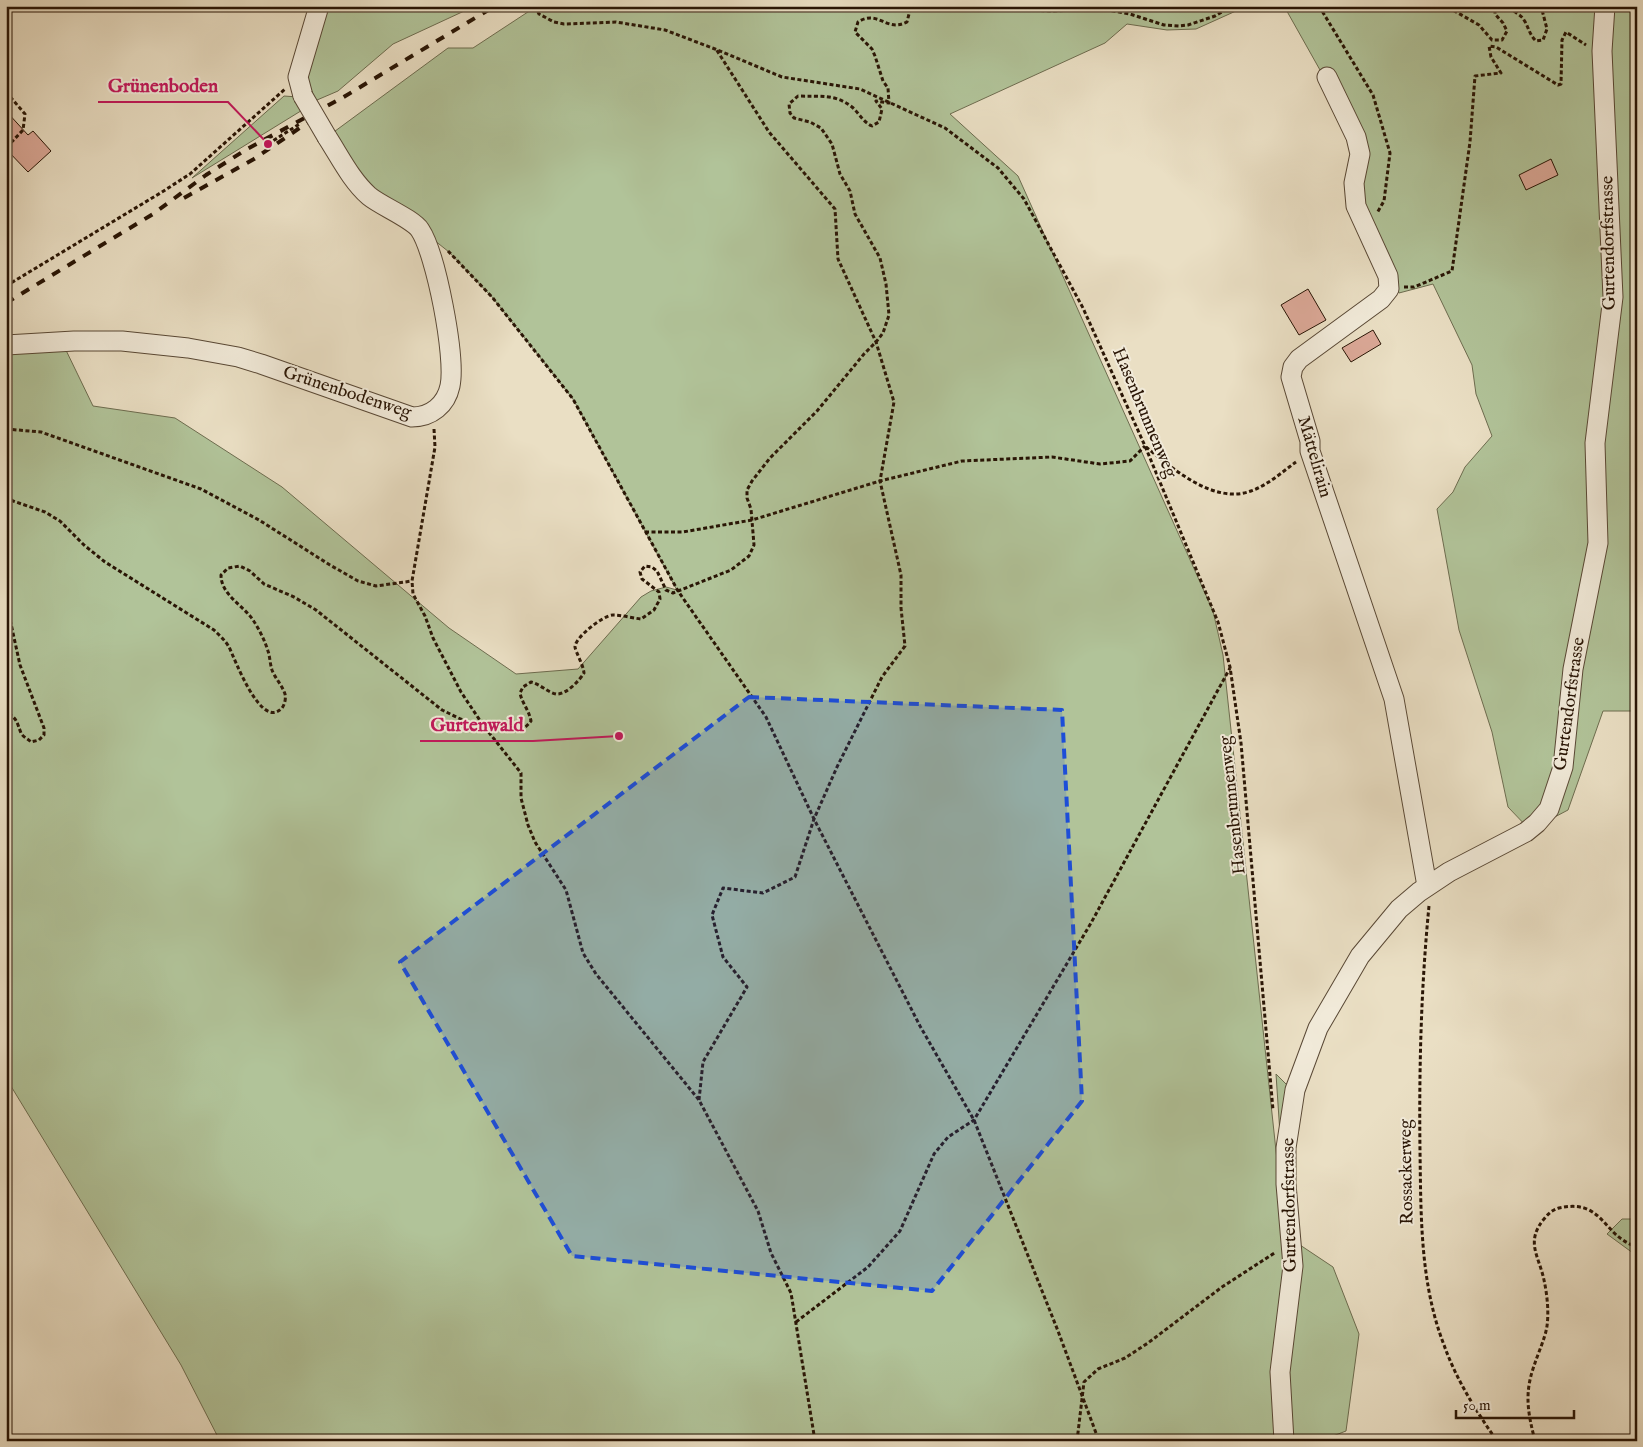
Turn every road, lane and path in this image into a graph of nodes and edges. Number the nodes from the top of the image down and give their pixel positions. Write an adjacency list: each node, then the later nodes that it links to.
1 (319, 6): 13 (street)
2 (534, 6): 11 (path, Hasenbrunnenweg)
3 (911, 6): 16 (path)
4 (982, 6): 5 (path)
5 (1232, 6)
6 (1449, 6): 7 (path)
7 (1495, 6)
8 (1510, 6): 9 (path)
9 (1541, 6)
10 (1605, 6): 12 (street, Gurtendorfstrasse)
11 (716, 49): 16 (path, Hasenbrunnenweg); 23 (path)
12 (1602, 51): 22 (path); 40 (street, Gurtendorfstrasse)
13 (298, 77): 17 (street, Grünenbodenweg, bridge); 21 (path)
14 (1327, 77): 22 (street)
15 (6, 92): 19 (path)
16 (889, 102): 23 (path); 27 (path, Hasenbrunnenweg)
17 (315, 115): 18 (path); 25 (street, Grünenbodenweg, bridge)
18 (268, 144)
19 (6, 148)
20 (442, 246): 32 (path)
21 (6, 286)
22 (1389, 289): 28 (street, Mättelirain)
23 (876, 342): 29 (path); 31 (path)
24 (6, 344): 25 (street, Grünenbodenweg)
25 (434, 412): 33 (path)
26 (6, 428): 33 (path)
27 (1145, 446): 28 (path); 29 (path); 36 (path, Hasenbrunnenweg)
28 (1310, 451): 40 (street, Mättelirain)
29 (880, 481): 31 (path); 39 (path)
30 (6, 496): 38 (path)
31 (752, 520): 32 (path); 34 (path)
32 (645, 532): 34 (path)
33 (412, 581): 38 (path)
34 (678, 591): 38 (path); 39 (path)
35 (6, 601): 37 (path)
36 (1230, 667): 42 (path, Hasenbrunnenweg); 43 (path)
37 (6, 712)
38 (483, 725): 41 (path)
39 (814, 819): 41 (path); 43 (path)
40 (1427, 886): 44 (street, Gurtendorfstrasse); 52 (path, Rossackerweg)
41 (699, 1100): 46 (path)
42 (1274, 1112)
43 (974, 1120): 46 (path); 47 (path)
44 (1291, 1242): 47 (path); 51 (street, Gurtendorfstrasse)
45 (1637, 1247): 53 (path)
46 (796, 1323): 48 (path)
47 (1082, 1395): 49 (path); 50 (path)
48 (815, 1441)
49 (1076, 1441)
50 (1099, 1441)
51 (1284, 1441)
52 (1496, 1441)
53 (1535, 1441)

